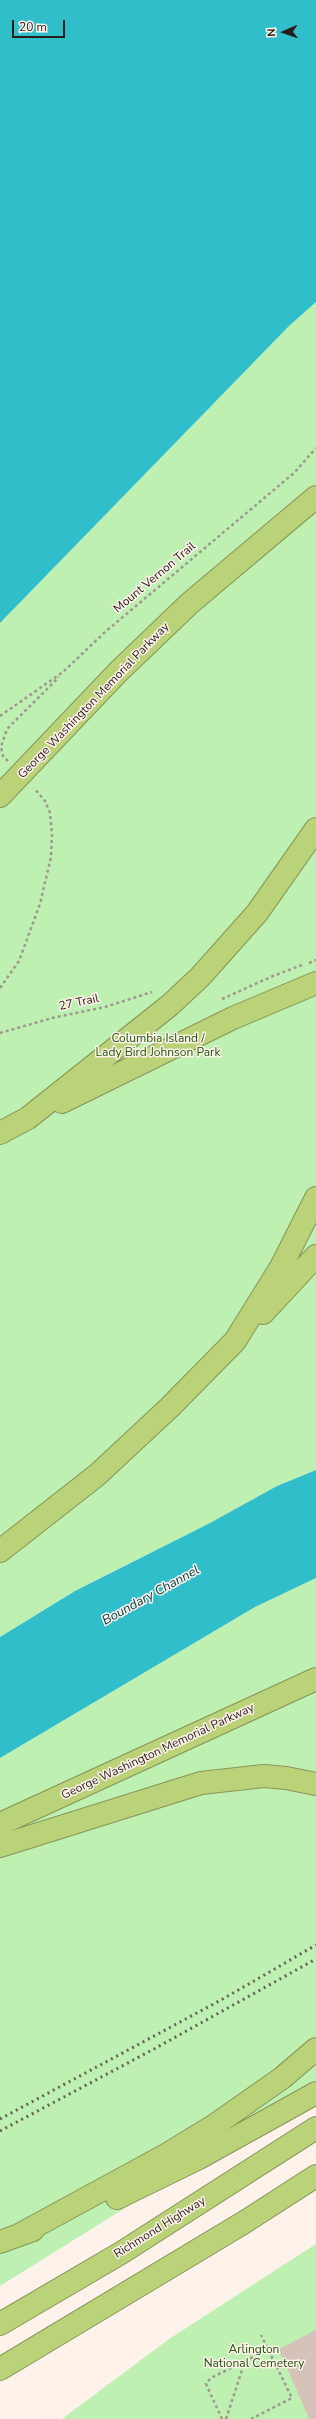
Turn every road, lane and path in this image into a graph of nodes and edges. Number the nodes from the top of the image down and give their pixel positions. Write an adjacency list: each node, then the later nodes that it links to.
1 (316, 448): 3 (path, Mount Vernon Trail)
2 (316, 497): 9 (highway, George Washington Memorial Parkway)
3 (63, 672): 4 (path, Mount Vernon Trail); 6 (path)
4 (0, 716)
5 (0, 753): 6 (path)
6 (3, 756): 7 (path)
7 (12, 766)
8 (29, 783): 13 (path)
9 (0, 796)
10 (316, 829): 17 (highway)
11 (316, 960): 15 (path)
12 (316, 983): 17 (highway)
13 (0, 988)
14 (157, 994): 16 (path, 27 Trail)
15 (221, 1000)
16 (0, 1033)
17 (28, 1118): 18 (highway)
18 (0, 1133)
19 (316, 1198): 21 (highway)
20 (316, 1256): 21 (highway)
21 (236, 1341): 22 (highway)
22 (0, 1552)
23 (316, 1679): 25 (highway, George Washington Memorial Parkway)
24 (316, 1784): 26 (highway)
25 (0, 1824)
26 (0, 1846)
27 (316, 2049): 31 (highway)
28 (316, 2093): 31 (highway)
29 (316, 2128): 32 (highway, Richmond Highway)
30 (316, 2176): 36 (highway)
31 (10, 2238)
32 (0, 2324)
33 (261, 2335): 34 (path)
34 (267, 2350): 35 (path); 39 (path)
35 (245, 2360): 37 (path); 38 (path)
36 (0, 2369)
37 (222, 2419)
38 (226, 2419)
39 (251, 2419)

